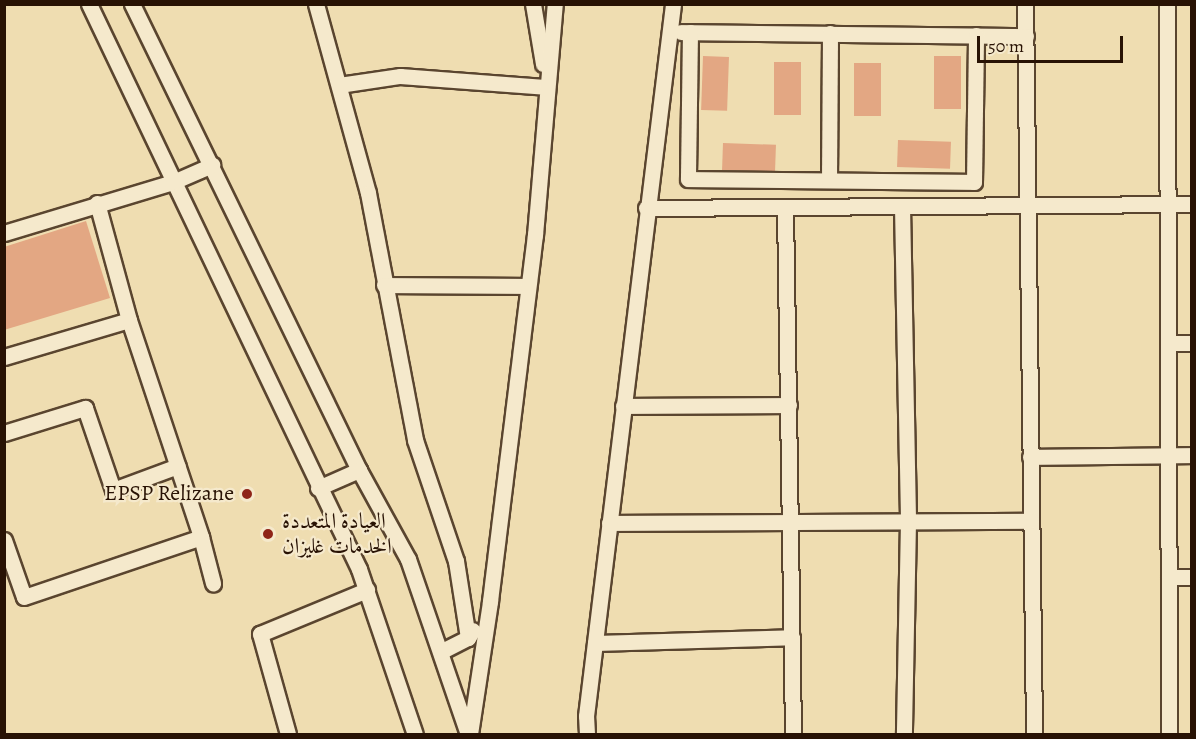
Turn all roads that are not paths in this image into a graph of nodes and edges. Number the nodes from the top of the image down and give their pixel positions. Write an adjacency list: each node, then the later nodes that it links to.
1 (89, 4): 18 (street)
2 (132, 4): 16 (street)
3 (316, 4): 15 (street)
4 (533, 4): 14 (street)
5 (555, 4): 14 (street)
6 (673, 4): 9 (street)
7 (1026, 4): 13 (street)
8 (1167, 4): 20 (street)
9 (669, 32): 10 (street); 25 (street)
10 (690, 32): 11 (street); 17 (street)
11 (830, 33): 12 (street); 17 (street)
12 (976, 35): 13 (street); 17 (street)
13 (1026, 36): 22 (street)
14 (546, 83): 15 (street); 28 (street)
15 (339, 85): 27 (street)
16 (212, 165): 18 (street); 40 (street)
17 (829, 180)
18 (173, 182): 19 (street); 41 (street)
19 (97, 203): 26 (street); 29 (street)
20 (1168, 204): 21 (street); 22 (street); 30 (street)
21 (1191, 204)
22 (1027, 205): 23 (street); 38 (street)
23 (902, 206): 24 (street); 42 (street)
24 (785, 207): 25 (street); 33 (street)
25 (646, 208): 34 (street)
26 (4, 233)
27 (384, 285): 28 (street); 54 (street)
28 (528, 286): 52 (street)
29 (129, 320): 32 (street); 39 (street)
30 (1168, 343): 31 (street); 37 (street)
31 (1191, 343)
32 (4, 357)
33 (789, 405): 34 (street); 45 (street)
34 (623, 406): 44 (street)
35 (4, 433): 39 (street)
36 (1191, 455): 37 (street)
37 (1168, 456): 38 (street); 48 (street)
38 (1030, 457): 43 (street)
39 (178, 466): 46 (street)
40 (359, 470): 41 (street); 56 (street)
41 (318, 488): 51 (street)
42 (908, 521): 43 (street); 45 (street); 62 (street)
43 (1031, 521): 63 (street)
44 (609, 523): 45 (street); 55 (street)
45 (790, 524): 53 (street)
46 (201, 537): 47 (street); 50 (street)
47 (4, 540)
48 (1169, 577): 49 (street); 64 (street)
49 (1191, 577)
50 (213, 583)
51 (367, 590): 57 (street); 58 (street)
52 (490, 602): 54 (street); 59 (street)
53 (792, 637): 55 (street); 61 (street)
54 (468, 638): 56 (street)
55 (595, 643): 60 (street)
56 (442, 651): 59 (street)
57 (288, 735)
58 (415, 735)
59 (469, 735)
60 (587, 735)
61 (793, 735)
62 (904, 735)
63 (1034, 735)
64 (1169, 735)

